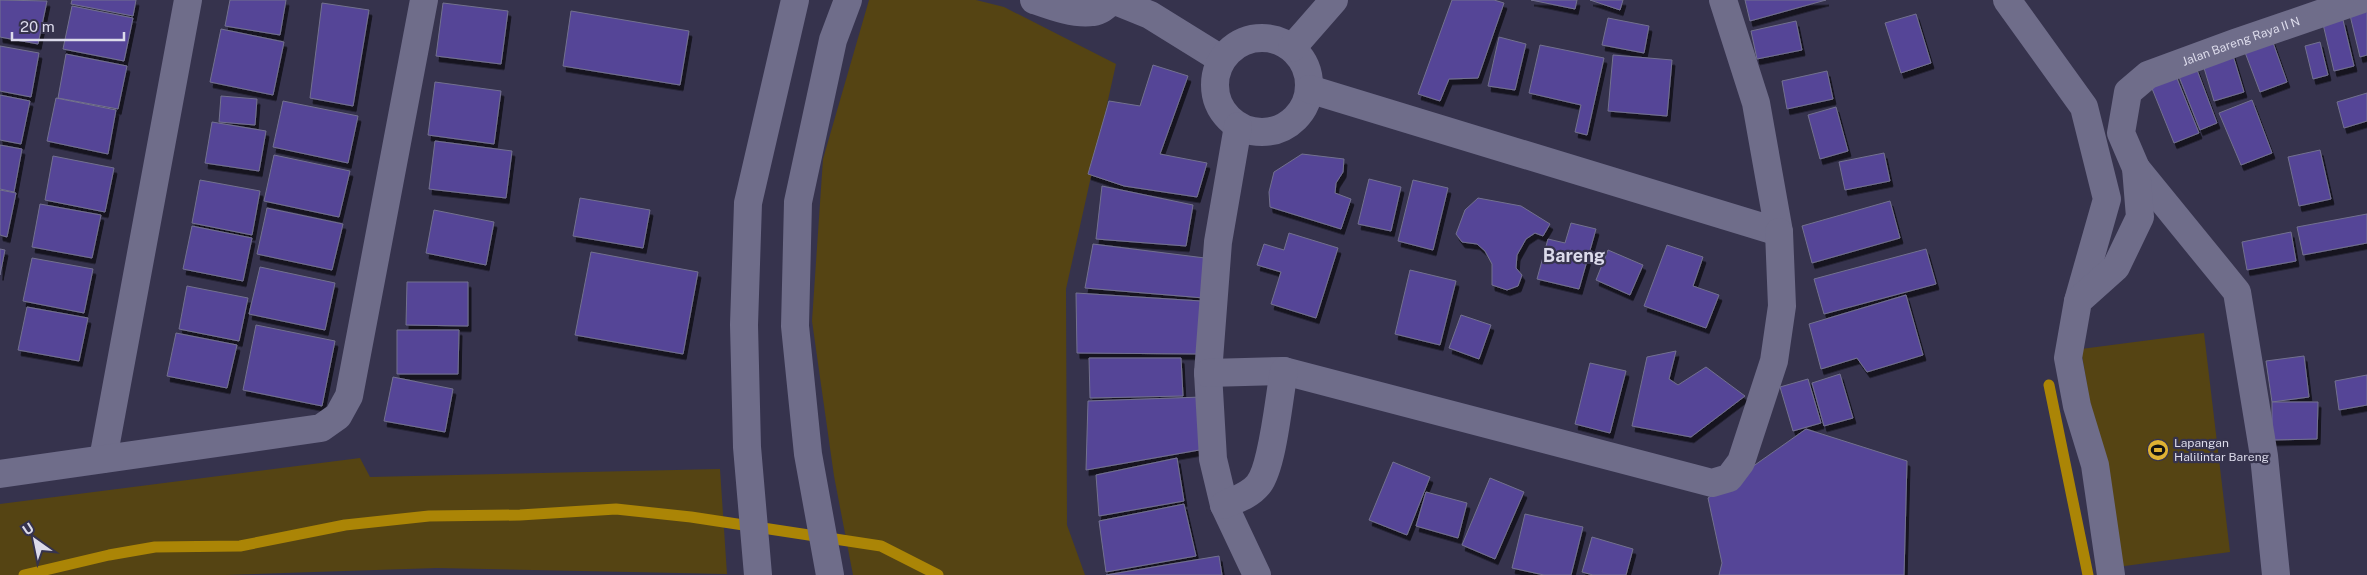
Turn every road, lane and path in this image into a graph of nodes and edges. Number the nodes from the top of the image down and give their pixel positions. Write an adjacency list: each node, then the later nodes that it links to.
1 (188, 0): 19 (street)
2 (424, 0): 19 (street)
3 (795, 0): 22 (street)
4 (848, 0): 23 (street)
5 (1034, 0): 11 (street)
6 (1334, 0): 10 (street)
7 (1723, 0): 15 (street)
8 (2007, 0): 16 (street)
9 (2360, 0): 14 (street, Jalan Bareng Raya II N)
10 (1292, 48): 11 (street); 12 (street)
11 (1221, 59): 13 (street)
12 (1309, 89): 13 (street); 15 (street)
13 (1238, 126): 18 (street)
14 (2136, 168): 16 (street); 26 (street)
15 (1779, 232): 17 (street)
16 (2078, 301): 25 (street)
17 (1284, 371): 18 (street); 21 (street)
18 (1208, 373): 21 (street)
19 (104, 458): 20 (street)
20 (0, 474)
21 (1224, 504): 24 (street)
22 (758, 575)
23 (830, 575)
24 (1257, 575)
25 (2111, 575)
26 (2276, 575)

